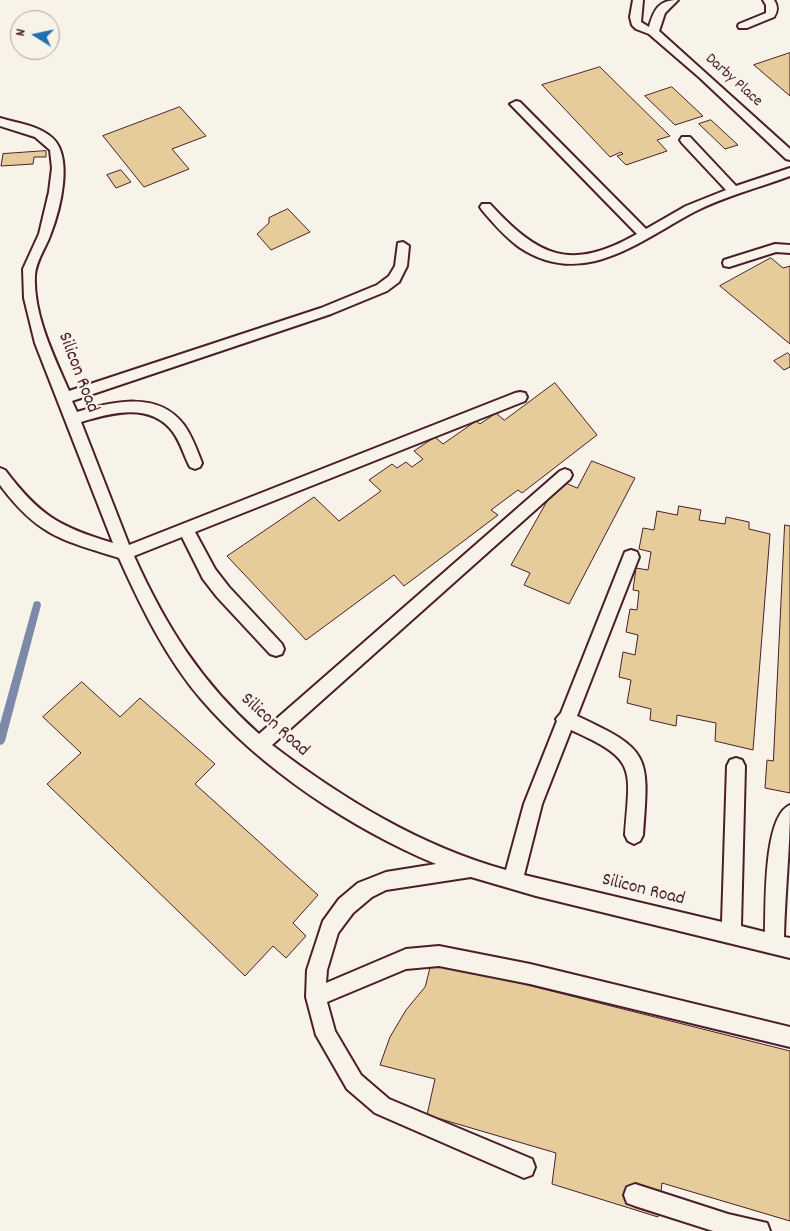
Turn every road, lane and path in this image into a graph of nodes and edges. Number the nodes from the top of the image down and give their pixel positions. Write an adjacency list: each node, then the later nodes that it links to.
1 (638, 0): 5 (lane, Darby Place)
2 (673, 0): 5 (lane)
3 (768, 0): 4 (lane)
4 (743, 26)
5 (653, 32): 10 (lane, Darby Place)
6 (516, 104): 15 (lane)
7 (0, 122): 20 (lane, Silicon Road)
8 (790, 139): 10 (lane)
9 (686, 140): 13 (lane)
10 (776, 142): 11 (lane, Darby Place)
11 (790, 156)
12 (790, 172): 13 (lane)
13 (735, 192): 15 (lane)
14 (486, 206): 15 (lane)
15 (645, 235)
16 (403, 246): 20 (lane)
17 (790, 248): 18 (lane)
18 (729, 263)
19 (520, 397): 25 (lane)
20 (64, 398): 21 (lane, Silicon Road)
21 (72, 419): 22 (lane); 26 (lane, Silicon Road)
22 (195, 463)
23 (0, 474): 26 (lane)
24 (565, 475): 30 (lane)
25 (186, 530): 26 (lane); 28 (lane)
26 (125, 553): 30 (lane, Silicon Road)
27 (631, 557): 29 (lane)
28 (276, 648)
29 (565, 719): 33 (lane); 35 (lane)
30 (260, 744): 34 (lane, Silicon Road)
31 (736, 766): 36 (lane)
32 (790, 814): 37 (lane)
33 (634, 834)
34 (472, 868): 35 (lane, Silicon Road); 38 (lane)
35 (512, 880): 36 (lane, Silicon Road)
36 (731, 934): 37 (lane, Silicon Road)
37 (782, 946)
38 (316, 997): 39 (lane); 40 (lane)
39 (790, 1036)
40 (524, 1168)
41 (635, 1195): 42 (lane)
42 (759, 1231)

